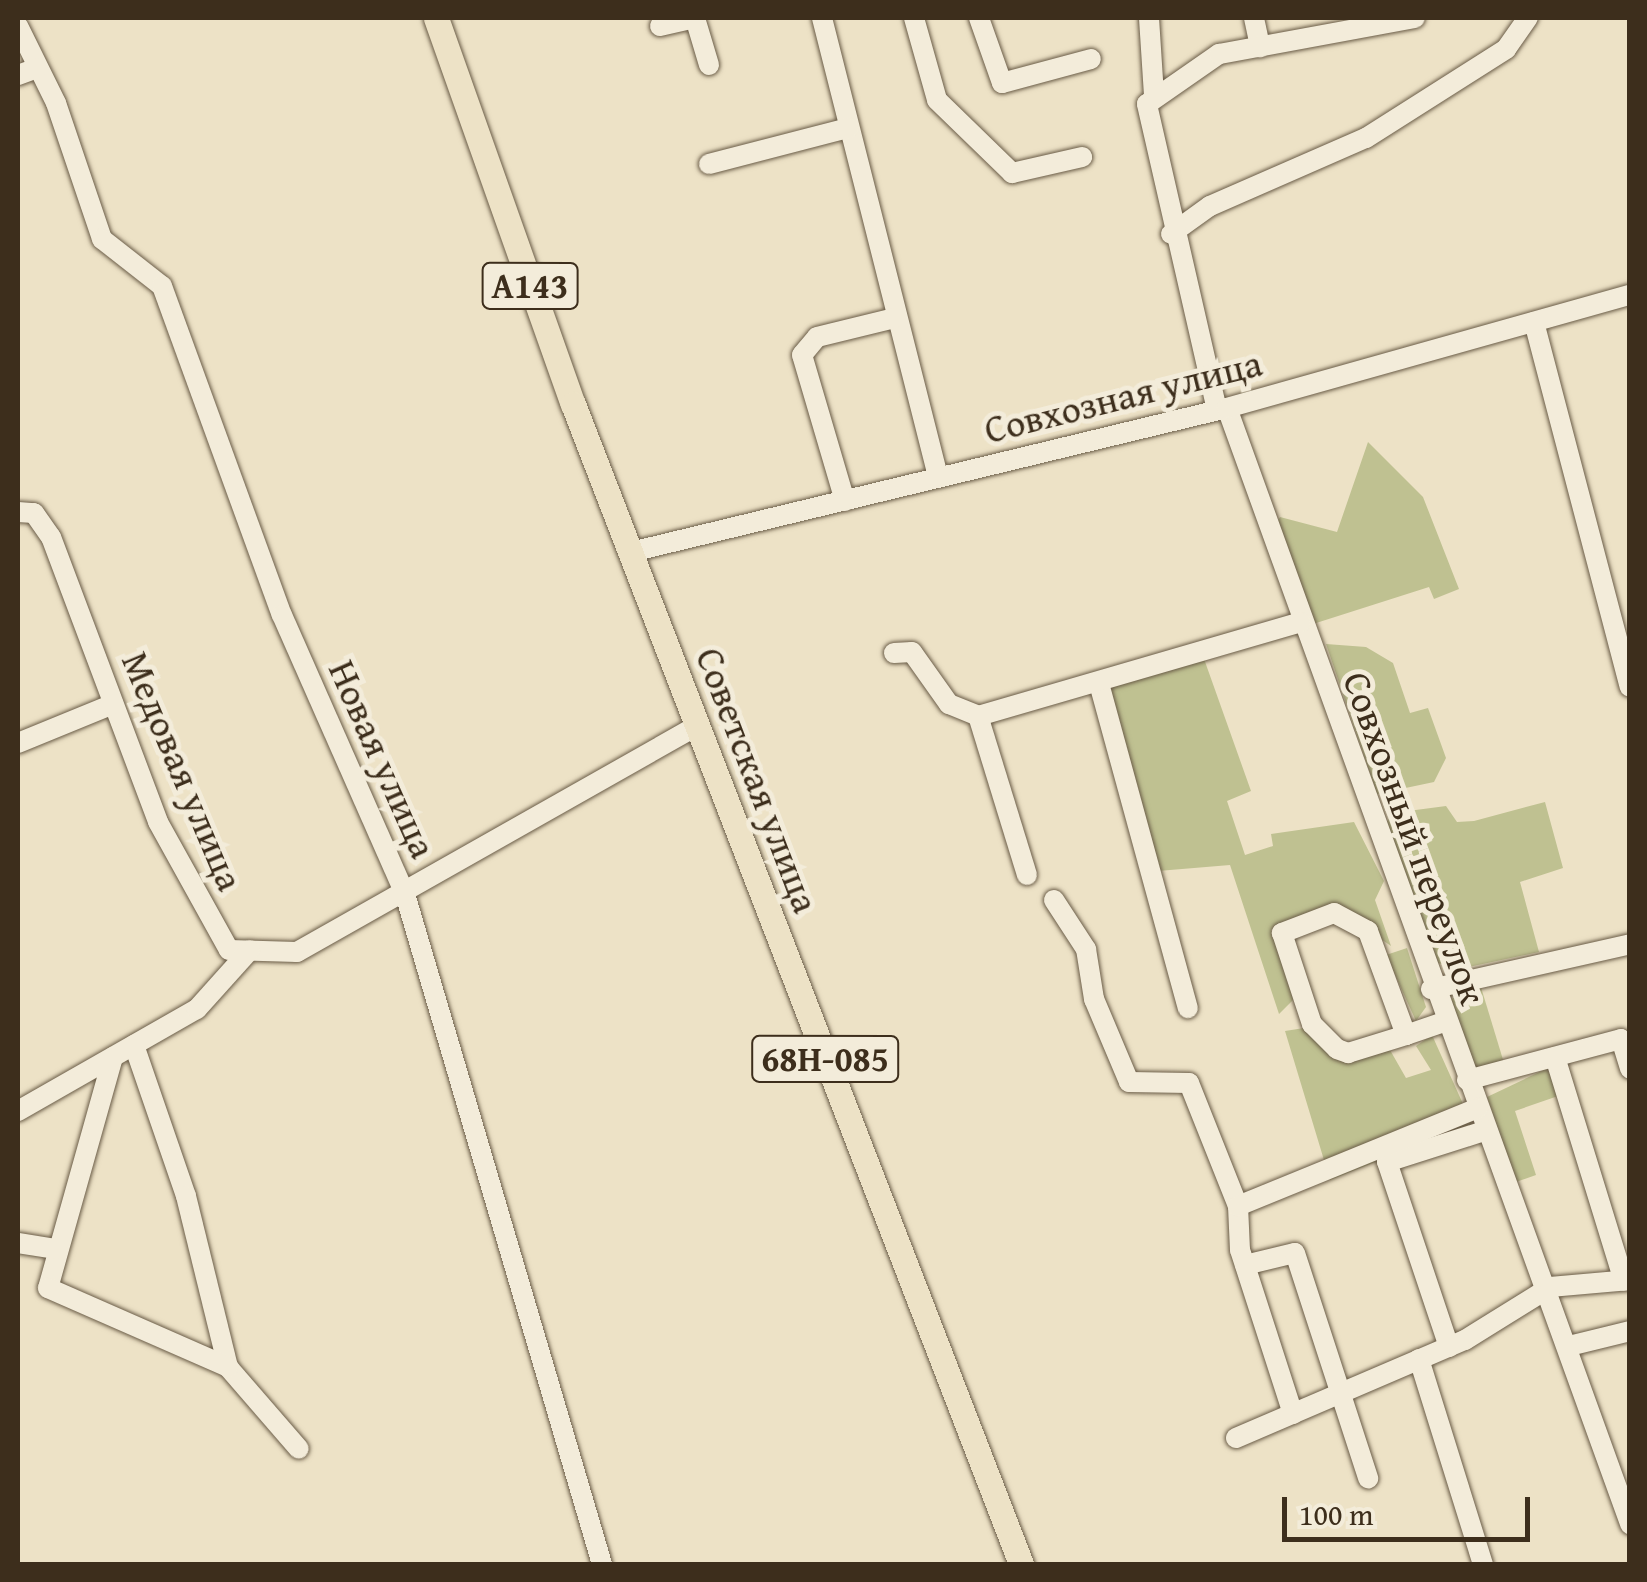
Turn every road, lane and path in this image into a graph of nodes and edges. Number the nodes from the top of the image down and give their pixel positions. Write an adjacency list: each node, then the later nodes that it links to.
1 (436, 18): 29 (main road, Советская улица / А143)
2 (695, 18): 12 (street); 15 (street)
3 (822, 18): 18 (street)
4 (914, 18): 19 (street)
5 (979, 18): 14 (street)
6 (1149, 18): 17 (street, Совхозный переулок)
7 (1254, 18): 13 (street)
8 (1414, 18): 10 (street)
9 (1528, 18): 21 (street)
10 (1363, 22): 13 (street)
11 (18, 26): 16 (street, Новая улица)
12 (660, 26)
13 (1260, 47): 17 (street)
14 (1090, 59)
15 (709, 65)
16 (27, 72): 41 (street, Новая улица)
17 (1154, 95): 21 (street, Совхозный переулок)
18 (848, 128): 20 (street); 23 (street)
19 (1082, 157)
20 (708, 164)
21 (1171, 234): 25 (street, Совхозный переулок)
22 (1630, 296): 24 (street, Совхозная улица)
23 (894, 318): 26 (street); 27 (street)
24 (1534, 322): 25 (street, Совхозная улица); 31 (street)
25 (1222, 409): 26 (street, Совхозная улица); 32 (street, Совхозный переулок)
26 (938, 478): 27 (street, Совхозная улица)
27 (846, 500): 29 (street, Совхозная улица)
28 (18, 512): 36 (street, Медовая улица)
29 (631, 552): 38 (main road, Советская улица / 68Н-085)
30 (1630, 603): 31 (street)
31 (1608, 608): 35 (street)
32 (1301, 622): 34 (street); 45 (street, Совхозный переулок)
33 (894, 653): 37 (street)
34 (1100, 687): 37 (street); 46 (street)
35 (1630, 687)
36 (113, 704): 39 (street); 44 (street, Медовая улица)
37 (978, 716): 40 (street)
38 (696, 726): 41 (street); 75 (main road, Советская улица / 68Н-085)
39 (18, 744)
40 (1027, 875)
41 (405, 894): 44 (street); 74 (street, Новая улица)
42 (1054, 900): 57 (street)
43 (1630, 944): 45 (street)
44 (250, 950): 49 (street)
45 (1431, 988): 47 (street, Совхозный переулок)
46 (1188, 1008)
47 (1444, 1022): 48 (street); 53 (street, Совхозный переулок)
48 (1406, 1035): 48 (street)
49 (134, 1045): 50 (street); 67 (street)
50 (113, 1057): 55 (street); 59 (street)
51 (1554, 1057): 52 (street); 53 (street); 61 (street)
52 (1630, 1069)
53 (1468, 1080): 54 (street, Совхозный переулок)
54 (1478, 1108): 56 (street, Совхозный переулок); 57 (street)
55 (18, 1112)
56 (1487, 1130): 62 (street, Совхозный переулок); 65 (street)
57 (1238, 1206): 60 (street)
58 (18, 1243): 59 (street)
59 (56, 1249): 67 (street)
60 (1245, 1265): 68 (street); 69 (street)
61 (1627, 1281): 62 (street)
62 (1550, 1288): 64 (street, Совхозный переулок); 65 (street)
63 (1630, 1331): 64 (street)
64 (1569, 1346): 73 (street, Совхозный переулок)
65 (1449, 1347): 66 (street)
66 (1419, 1359): 68 (street); 76 (street)
67 (228, 1366): 71 (street)
68 (1340, 1393): 69 (street); 72 (street)
69 (1293, 1414): 70 (street)
70 (1236, 1438)
71 (299, 1448)
72 (1368, 1478)
73 (1630, 1524)
74 (602, 1564)
75 (1021, 1564)
76 (1483, 1564)

